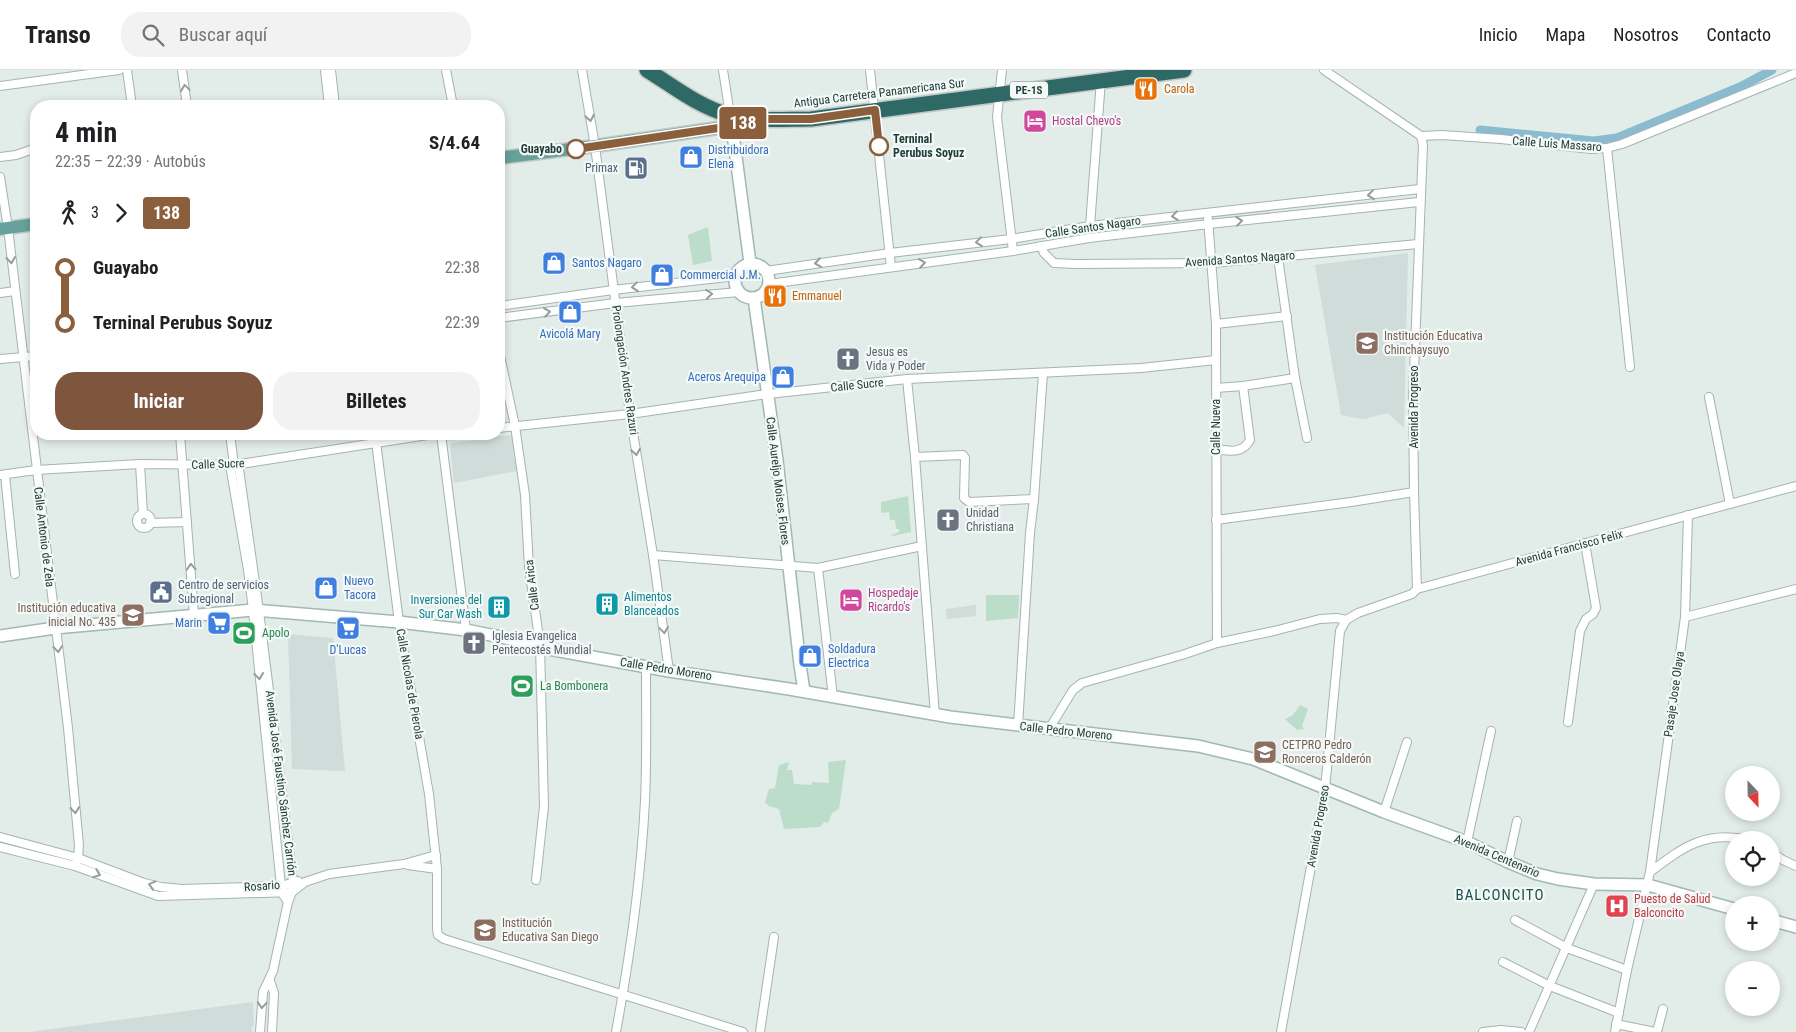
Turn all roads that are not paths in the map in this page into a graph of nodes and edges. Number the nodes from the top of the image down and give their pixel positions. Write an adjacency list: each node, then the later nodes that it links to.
1 (119, 70): 16 (street)
2 (128, 70): 18 (street)
3 (182, 70): 19 (street, one-way to 3)
4 (325, 70): 20 (street)
5 (331, 70): 21 (street)
6 (446, 70): 22 (street)
7 (582, 70): 26 (street, Prolongación Andres Razuri, one-way to 26)
8 (648, 70): 24 (highway, Antigua Carretera Panamericana Sur / PE-1S)
9 (723, 70): 24 (street)
10 (870, 70): 23 (street)
11 (1002, 70): 17 (street)
12 (1184, 70): 15 (highway, Antigua Carretera Panamericana Sur / PE-1S)
13 (1324, 70): 25 (street)
14 (1796, 72): 27 (street, Calle Luis Massaro)
15 (1102, 80): 17 (highway, Antigua Carretera Panamericana Sur / PE-1S); 37 (street)
16 (0, 86)
17 (1001, 94): 23 (highway, Antigua Carretera Panamericana Sur / PE-1S); 39 (street)
18 (131, 100)
19 (186, 100)
20 (328, 100)
21 (334, 100)
22 (451, 100)
23 (875, 110): 24 (highway, Antigua Carretera Panamericana Sur / PE-1S); 43 (street)
24 (731, 120): 26 (main road); 46 (main road)
25 (1421, 136): 27 (street, Calle Luis Massaro); 32 (street, Avenida Progreso)
26 (595, 146): 30 (main road); 51 (street, Prolongación Andres Razuri)
27 (1607, 148): 65 (street)
28 (30, 151): 29 (street)
29 (0, 156)
30 (505, 157)
31 (0, 177): 38 (street, Calle Antonio de Zela)
32 (1420, 189): 33 (street, Avenida Progreso); 34 (street, Calle Santos Nagaro, one-way to 34)
33 (1419, 202): 35 (street, Calle Santos Nagaro, one-way to 33); 40 (street, Avenida Progreso)
34 (1208, 212): 35 (street, Calle Nueva); 37 (street, Calle Santos Nagaro, one-way to 37)
35 (1209, 224): 41 (street, Calle Santos Nagaro); 45 (street, Calle Nueva)
36 (30, 225): 38 (main road)
37 (1090, 226): 39 (street, Calle Santos Nagaro)
38 (4, 229): 52 (street, Calle Antonio de Zela, one-way to 52)
39 (1011, 239): 42 (street); 43 (street, Calle Santos Nagaro, one-way to 43)
40 (1418, 244): 44 (street, Avenida Santos Nagaro); 94 (street, Avenida Progreso)
41 (1041, 246): 42 (street, Calle Santos Nagaro); 45 (street, Avenida Santos Nagaro)
42 (1013, 251): 47 (street, Calle Santos Nagaro, one-way to 42)
43 (890, 253): 47 (street); 48 (street, Calle Santos Nagaro, one-way to 48)
44 (1278, 257): 45 (street, Avenida Santos Nagaro); 58 (street)
45 (1212, 263): 60 (street, Calle Nueva)
46 (750, 264): 48 (main road); 49 (main road)
47 (890, 267): 50 (street, Calle Santos Nagaro)
48 (766, 271): 50 (main road)
49 (736, 276): 51 (street, one-way to 51); 53 (main road)
50 (769, 284): 55 (main road)
51 (613, 290): 56 (street, Prolongación Andres Razuri); 57 (street)
52 (15, 292): 54 (street); 62 (street, Calle Antonio de Zela)
53 (739, 292): 55 (main road); 56 (street, one-way to 53)
54 (0, 293)
55 (754, 298): 72 (main road, Calle Aureljo Moises Flores)
56 (615, 303): 59 (street, one-way to 56); 74 (street, Prolongación Andres Razuri)
57 (505, 305)
58 (1286, 316): 60 (street); 67 (street)
59 (505, 317)
60 (1216, 324): 64 (street, Calle Nueva)
61 (30, 356): 62 (street)
62 (22, 357): 63 (street); 75 (street, Calle Antonio de Zela)
63 (0, 359)
64 (1216, 360): 66 (street, Calle Sucre); 71 (street, Calle Nueva)
65 (1630, 368)
66 (1043, 373): 69 (street, Calle Sucre); 95 (street)
67 (1295, 378): 70 (street); 78 (street)
68 (505, 379): 76 (street, Calle Arica)
69 (907, 379): 72 (street, Calle Sucre); 87 (street)
70 (1243, 386): 71 (street); 86 (street)
71 (1216, 388): 86 (street, Calle Nueva)
72 (766, 394): 74 (street, Calle Sucre); 103 (main road, Calle Aureljo Moises Flores)
73 (1709, 397): 96 (street)
74 (630, 414): 76 (street, Calle Sucre); 102 (street, Prolongación Andres Razuri, one-way to 102)
75 (30, 422)
76 (515, 426): 77 (street, Calle Sucre); 117 (street, Calle Arica)
77 (505, 427)
78 (1307, 438)
79 (32, 440): 91 (street, Calle Antonio de Zela)
80 (181, 440): 89 (street)
81 (231, 440): 90 (street, Avenida José Faustino Sánchez Carrión)
82 (376, 440): 85 (street, Calle Nicolas de Pierola)
83 (395, 440): 85 (street, Calle Sucre)
84 (442, 440): 114 (street)
85 (376, 443): 90 (street, Calle Sucre); 112 (street, Calle Nicolas de Pierola)
86 (1216, 450): 98 (street, Calle Nueva)
87 (915, 457): 95 (street); 101 (street)
88 (140, 464): 89 (street, Calle Sucre); 91 (street, Calle Sucre); 99 (street)
89 (183, 465): 90 (street, Calle Sucre); 99 (street)
90 (234, 465): 108 (street, Avenida José Faustino Sánchez Carrión)
91 (36, 470): 92 (street, Calle Sucre); 113 (street, Calle Antonio de Zela)
92 (2, 475): 105 (street)
93 (1796, 486): 96 (street, Avenida Francisco Felix)
94 (1414, 492): 98 (street); 106 (street, Avenida Progreso)
95 (1034, 499): 126 (street)
96 (1730, 504): 97 (street, Avenida Francisco Felix)
97 (1688, 515): 100 (street, Avenida Francisco Felix); 110 (street, Pasaje Jose Olaya)
98 (1216, 520): 116 (street, Calle Nueva)
99 (187, 522): 109 (street, one-way to 99)
100 (1585, 543): 106 (street, Avenida Francisco Felix); 125 (street)
101 (922, 546): 104 (street); 124 (street)
102 (653, 555): 103 (street); 120 (street, Prolongación Andres Razuri, one-way to 120)
103 (789, 566): 104 (street); 118 (main road, Calle Aureljo Moises Flores)
104 (818, 568): 123 (street)
105 (15, 574)
106 (1417, 589): 111 (street, Avenida Francisco Felix)
107 (1796, 589): 110 (street)
108 (256, 611): 109 (main road, Calle Pedro Moreno); 112 (main road, Calle Pedro Moreno); 146 (street, Avenida José Faustino Sánchez Carrión); 150 (street, Avenida José Faustino Sánchez Carrión, one-way to 150)
109 (194, 615): 113 (main road, Calle Pedro Moreno)
110 (1685, 617): 144 (street, Pasaje Jose Olaya)
111 (1346, 620): 116 (street); 130 (street, Avenida Progreso)
112 (399, 622): 114 (main road, Calle Pedro Moreno); 137 (street, Calle Nicolas de Pierola)
113 (55, 628): 115 (main road, Calle Pedro Moreno); 139 (street, Calle Antonio de Zela, one-way to 139)
114 (466, 630): 117 (main road, Calle Pedro Moreno)
115 (0, 636)
116 (1217, 643): 127 (street)
117 (540, 645): 119 (main road, Calle Pedro Moreno); 145 (street, Calle Arica)
118 (800, 665): 121 (main road); 122 (main road, Calle Aureljo Moises Flores)
119 (646, 667): 120 (main road, Calle Pedro Moreno); 163 (street)
120 (669, 670): 121 (main road, Calle Pedro Moreno)
121 (789, 688): 122 (main road, Calle Pedro Moreno)
122 (804, 691): 123 (main road, Calle Pedro Moreno)
123 (833, 697): 124 (main road, Calle Pedro Moreno)
124 (935, 715): 126 (main road, Calle Pedro Moreno)
125 (1568, 722)
126 (1018, 726): 127 (main road, Calle Pedro Moreno)
127 (1049, 729): 130 (main road, Calle Pedro Moreno)
128 (1491, 731): 135 (street)
129 (1408, 742): 131 (street)
130 (1326, 789): 131 (main road, Avenida Centenario); 172 (street, Avenida Progreso)
131 (1384, 812): 135 (main road, Avenida Centenario)
132 (1517, 821): 140 (street)
133 (0, 837): 139 (street, Rosario)
134 (1725, 837): 144 (street)
135 (1467, 842): 140 (main road, Avenida Centenario)
136 (0, 847): 139 (street, Rosario)
137 (436, 855): 141 (street); 143 (street, Calle Nicolas de Pierola)
138 (1780, 858): 142 (street)
139 (77, 862): 150 (street, Rosario)
140 (1508, 862): 148 (main road, Avenida Centenario)
141 (404, 864): 143 (street); 147 (street)
142 (1796, 866)
143 (437, 869): 163 (street, Calle Nicolas de Pierola)
144 (1650, 872): 149 (street, Pasaje Jose Olaya)
145 (536, 880)
146 (293, 881): 147 (street, Rosario); 150 (street, Rosario); 151 (street, Avenida José Faustino Sánchez Carrión)
147 (305, 882): 151 (street, Rosario)
148 (1594, 884): 149 (main road, Avenida Centenario); 158 (street)
149 (1648, 885): 153 (main road, Avenida Centenario); 160 (street, Pasaje Jose Olaya)
150 (281, 889): 151 (street, Rosario); 152 (street, Avenida José Faustino Sánchez Carrión)
151 (292, 892): 152 (street, Avenida José Faustino Sánchez Carrión)
152 (288, 902): 161 (street)
153 (1725, 906)
154 (1515, 920): 158 (street)
155 (1780, 923): 156 (main road)
156 (1796, 927)
157 (774, 937): 171 (street)
158 (1567, 948): 160 (street); 162 (street)
159 (1504, 962): 162 (street)
160 (1627, 970): 165 (street, Pasaje Jose Olaya)
161 (270, 981): 167 (street, one-way to 167); 168 (street)
162 (1550, 986): 165 (street); 175 (street)
163 (623, 994): 169 (street); 170 (street)
164 (1663, 1009): 176 (street)
165 (1619, 1013): 166 (street, Pasaje Jose Olaya)
166 (1616, 1028): 176 (street)
167 (260, 1032)
168 (272, 1032)
169 (616, 1032)
170 (743, 1032)
171 (760, 1032)
172 (1281, 1032)
173 (1483, 1032): 174 (street)
174 (1521, 1032)
175 (1529, 1032)
176 (1656, 1032)

